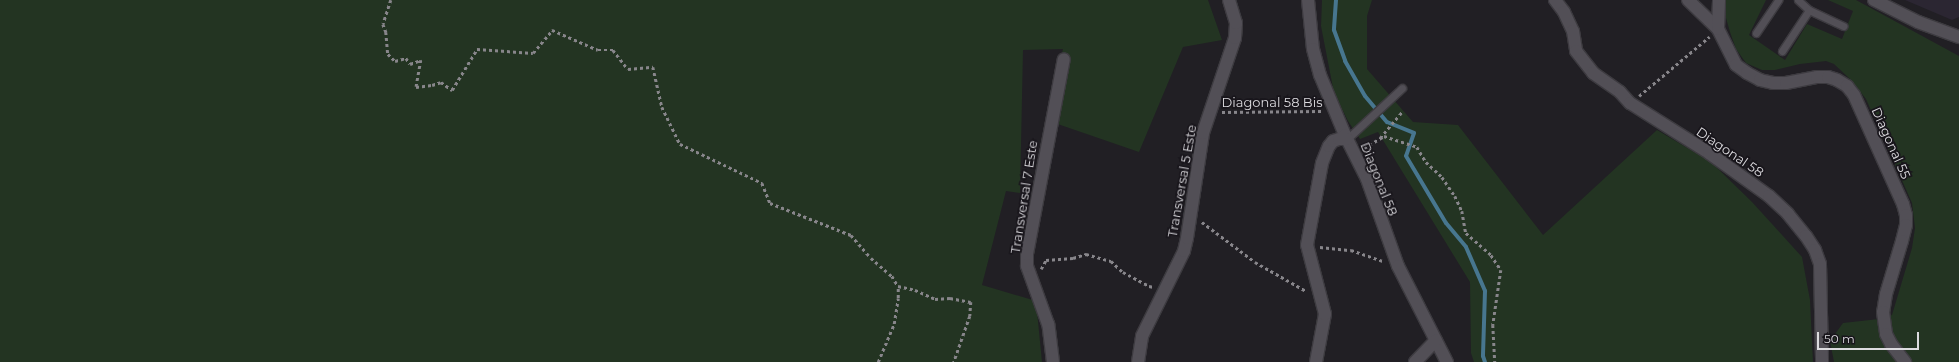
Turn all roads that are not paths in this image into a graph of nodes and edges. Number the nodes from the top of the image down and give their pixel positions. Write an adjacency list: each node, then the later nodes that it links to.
1 (1229, 0): 20 (street, Transversal 5 Este)
2 (1308, 0): 17 (street, Diagonal 58)
3 (1555, 0): 24 (street, Diagonal 58)
4 (1688, 0): 11 (street)
5 (1778, 0): 12 (lane)
6 (1798, 0): 9 (lane)
7 (1874, 0): 13 (street)
8 (1720, 1): 11 (street)
9 (1809, 10): 10 (lane); 14 (lane)
10 (1844, 26)
11 (1718, 29): 25 (street, Diagonal 55)
12 (1756, 33)
13 (1957, 35)
14 (1782, 51)
15 (1064, 59): 19 (street, Transversal 7 Este)
16 (1402, 88): 17 (lane)
17 (1347, 139): 18 (street, Diagonal 58); 21 (street)
18 (1436, 340): 22 (street); 23 (street, Diagonal 58)
19 (1053, 362)
20 (1138, 362)
21 (1316, 362)
22 (1415, 362)
23 (1447, 362)
24 (1822, 362)
25 (1905, 362)

